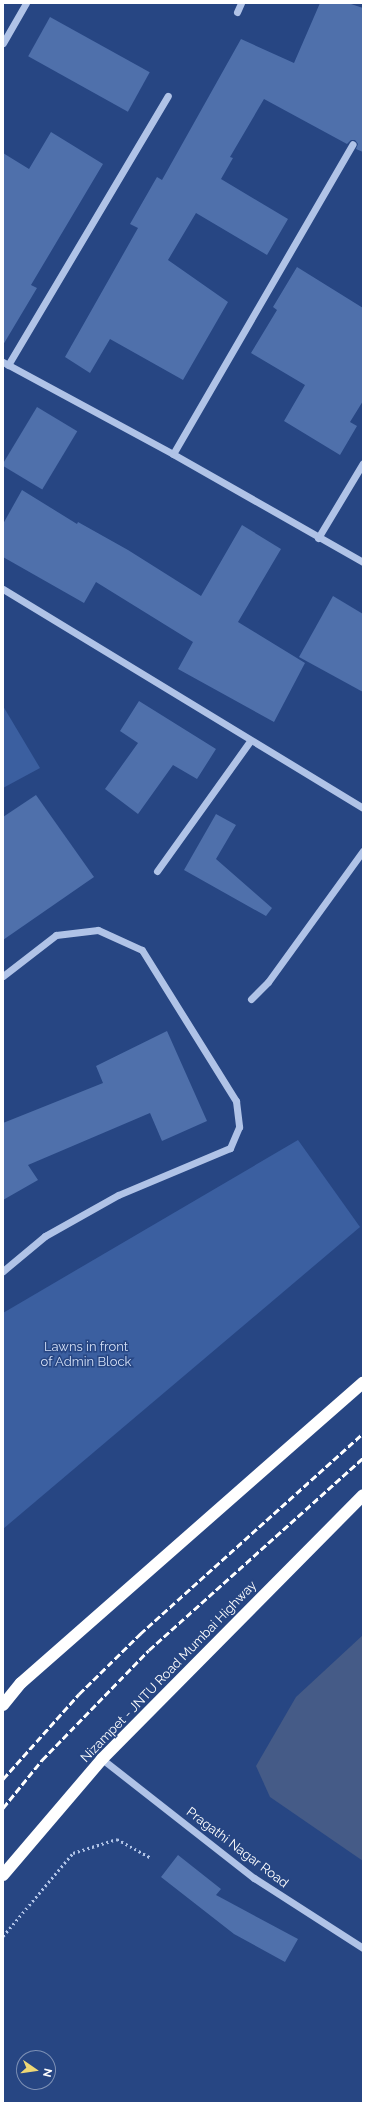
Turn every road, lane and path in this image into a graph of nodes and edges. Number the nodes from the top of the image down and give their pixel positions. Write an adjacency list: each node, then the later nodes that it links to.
1 (26, 3): 4 (street)
2 (241, 3): 3 (street)
3 (237, 12)
4 (3, 43)
5 (168, 96): 7 (street)
6 (353, 144): 8 (street)
7 (5, 364): 8 (street)
8 (173, 454): 10 (street)
9 (363, 463): 10 (street)
10 (318, 538): 11 (street)
11 (363, 562)
12 (3, 589): 13 (street)
13 (250, 741): 14 (street); 16 (street)
14 (363, 808)
15 (363, 851): 18 (street)
16 (157, 871)
17 (3, 976): 19 (street)
18 (252, 999)
19 (3, 1270)
20 (363, 1383): 22 (highway)
21 (363, 1495): 23 (highway, Nizampet - JNTU Road Mumbai Highway)
22 (3, 1705)
23 (102, 1760): 25 (highway, Nizampet - JNTU Road Mumbai Highway); 27 (street, Pragathi Nagar Road)
24 (151, 1858): 26 (path)
25 (3, 1875)
26 (3, 1936)
27 (363, 1948)

